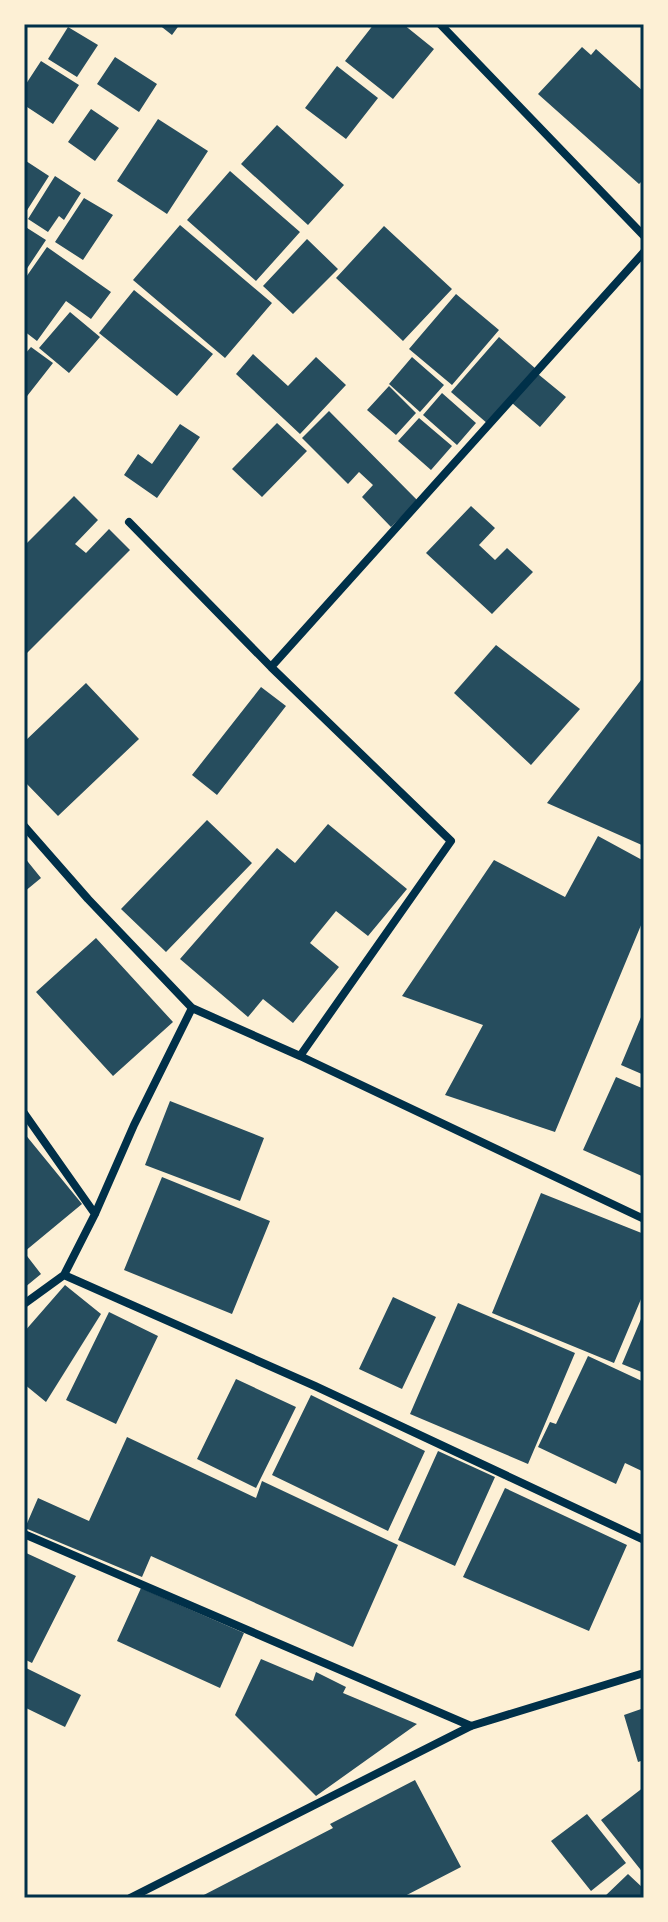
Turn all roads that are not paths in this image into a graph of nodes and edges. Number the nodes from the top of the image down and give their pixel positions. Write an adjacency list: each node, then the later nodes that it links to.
1 (440, 24): 2 (street)
2 (644, 236)
3 (644, 252): 5 (street)
4 (129, 522): 5 (street)
5 (271, 667): 8 (street)
6 (24, 826): 7 (street)
7 (192, 1008): 8 (street); 10 (street)
8 (300, 1056): 11 (street)
9 (24, 1113): 10 (street)
10 (95, 1214): 12 (street)
11 (644, 1219)
12 (64, 1275): 13 (street); 15 (street)
13 (24, 1304)
14 (24, 1534): 17 (street)
15 (644, 1540)
16 (644, 1673): 17 (street)
17 (471, 1726): 18 (street)
18 (130, 1898)

